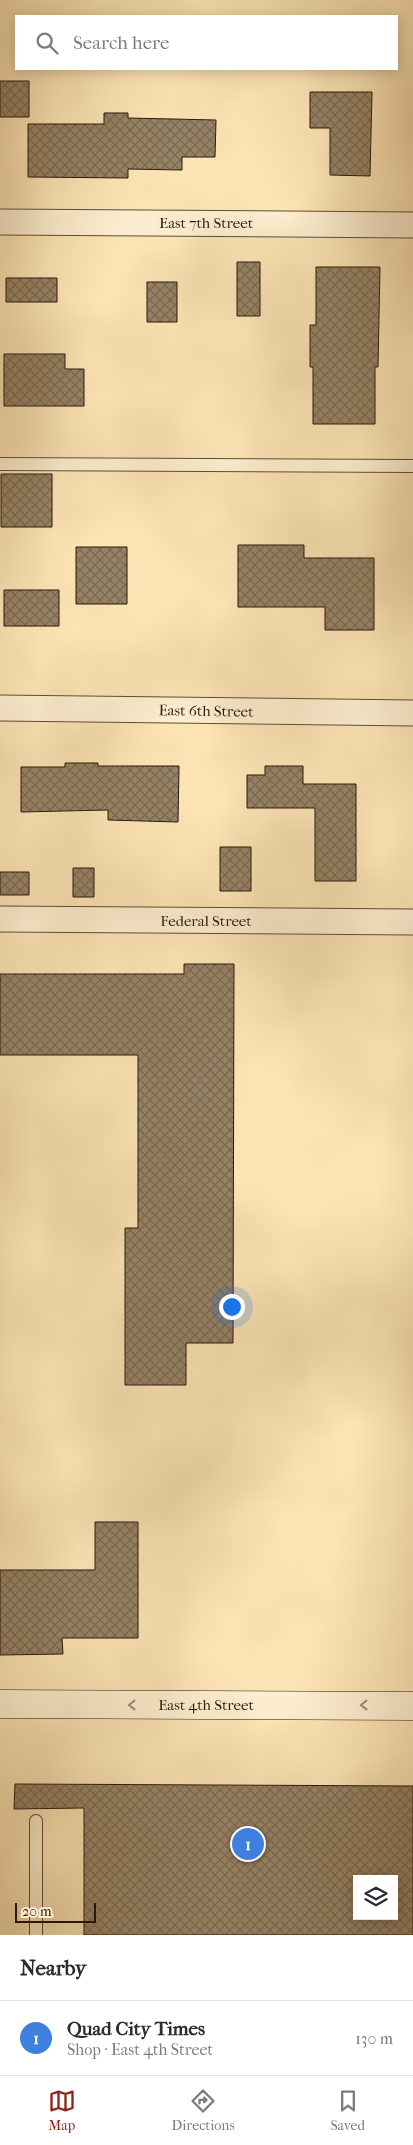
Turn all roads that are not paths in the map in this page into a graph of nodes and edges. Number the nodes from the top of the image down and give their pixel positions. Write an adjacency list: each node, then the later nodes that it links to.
1 (0, 222): 2 (street, East 7th Street)
2 (413, 224)
3 (0, 464): 4 (lane)
4 (413, 466)
5 (0, 708): 6 (street, East 6th Street)
6 (413, 713)
7 (0, 919): 8 (street, Federal Street)
8 (413, 922)
9 (0, 1704): 10 (main road, East 4th Street, one-way to 9)
10 (413, 1706)
11 (36, 1821): 12 (lane)
12 (36, 1935)

